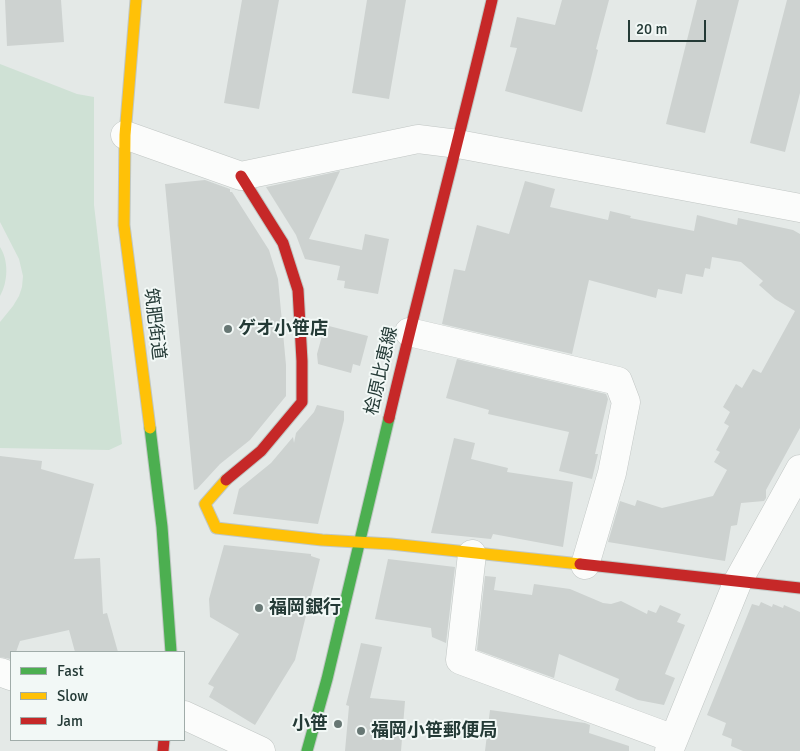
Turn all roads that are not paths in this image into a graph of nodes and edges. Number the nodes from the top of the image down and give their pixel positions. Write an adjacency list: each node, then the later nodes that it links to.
1 (136, 0): 3 (street, 筑肥街道)
2 (492, 0): 4 (street, 桧原比恵線)
3 (125, 135): 5 (street); 14 (street, 筑肥街道)
4 (458, 144): 5 (street); 6 (street); 7 (street, 桧原比恵線)
5 (241, 176): 9 (street)
6 (800, 208)
7 (409, 332): 9 (street, 桧原比恵線); 11 (street)
8 (800, 469): 12 (street)
9 (359, 543): 10 (street); 18 (street, 桧原比恵線)
10 (472, 554): 11 (street); 16 (street)
11 (585, 565): 12 (street)
12 (738, 581): 13 (street); 16 (street)
13 (800, 588)
14 (171, 651)
15 (185, 715): 17 (street)
16 (672, 745)
17 (261, 751)
18 (307, 751)

